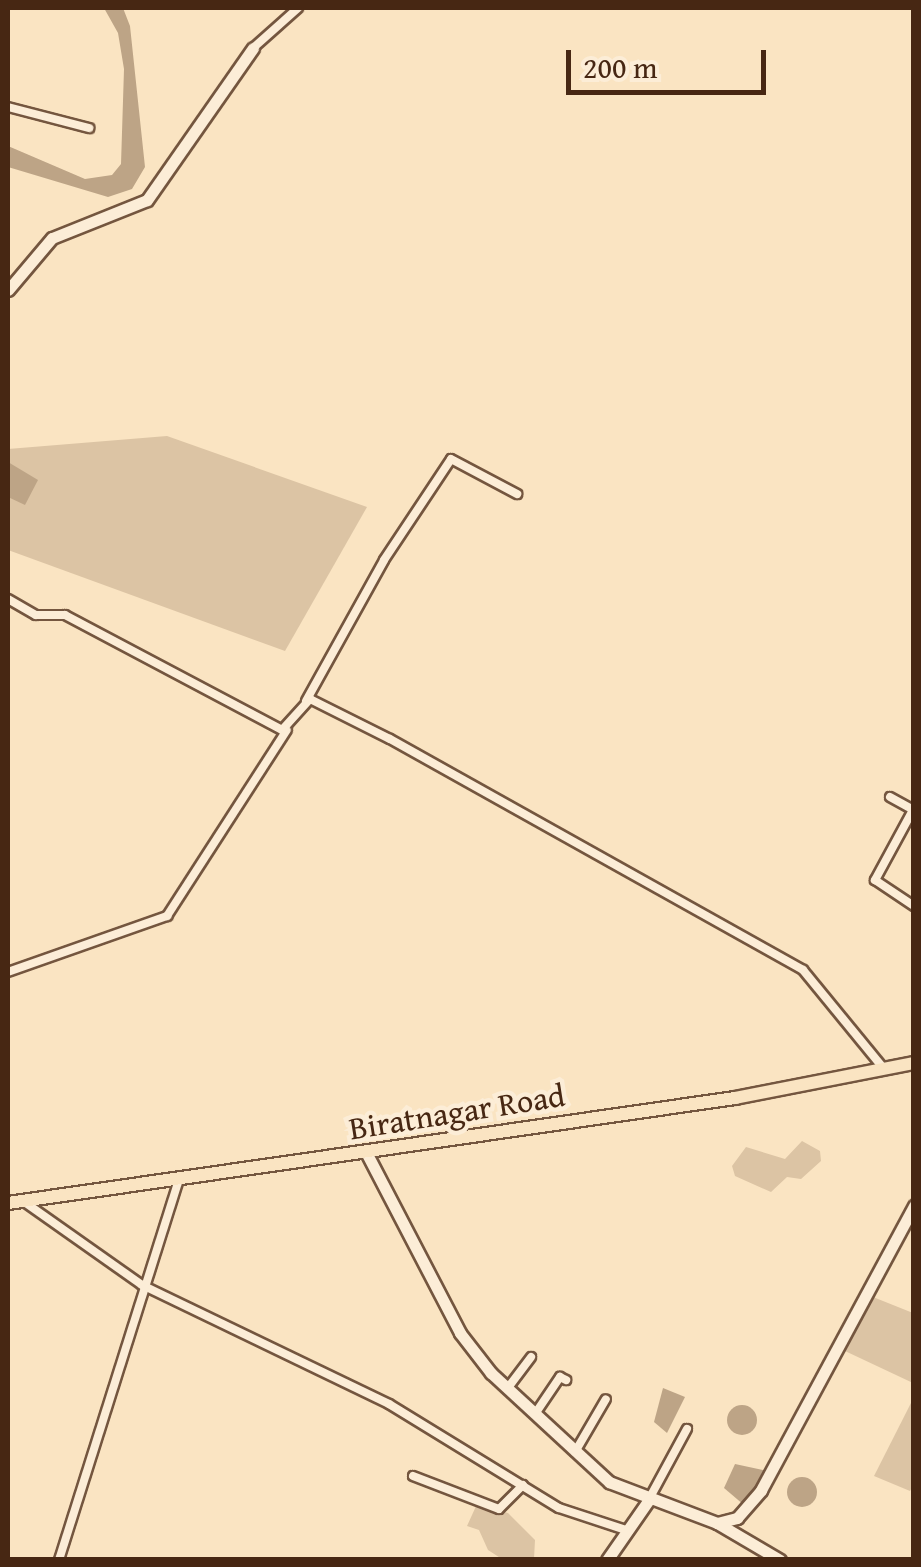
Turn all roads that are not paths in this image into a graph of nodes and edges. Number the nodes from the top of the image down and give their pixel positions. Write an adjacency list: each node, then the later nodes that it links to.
1 (298, 8): 2 (street)
2 (253, 48): 5 (street)
3 (8, 106): 4 (street)
4 (89, 128)
5 (8, 290)
6 (517, 494): 8 (street)
7 (8, 598): 9 (street)
8 (306, 701): 9 (street); 14 (street)
9 (287, 730): 12 (street)
10 (890, 797): 11 (street)
11 (914, 906)
12 (8, 972)
13 (914, 1063): 14 (main road, Biratnagar Road)
14 (884, 1069): 15 (main road, Biratnagar Road)
15 (367, 1154): 16 (main road, Biratnagar Road); 24 (street)
16 (179, 1180): 17 (main road, Biratnagar Road); 21 (street)
17 (23, 1201): 18 (main road, Biratnagar Road); 21 (street)
18 (8, 1203)
19 (914, 1206): 20 (street)
20 (909, 1225): 32 (street)
21 (142, 1286): 30 (street); 36 (street)
22 (530, 1357): 24 (street)
23 (566, 1380): 26 (street)
24 (507, 1388): 26 (street)
25 (606, 1399): 28 (street)
26 (534, 1414): 28 (street)
27 (687, 1429): 31 (street)
28 (575, 1452): 31 (street)
29 (413, 1476): 30 (street)
30 (524, 1485): 34 (street)
31 (648, 1501): 33 (street); 34 (street)
32 (738, 1518): 33 (street); 35 (street)
33 (716, 1523): 35 (street)
34 (629, 1531): 37 (street)
35 (728, 1533): 38 (street)
36 (58, 1560)
37 (607, 1560)
38 (780, 1560)

